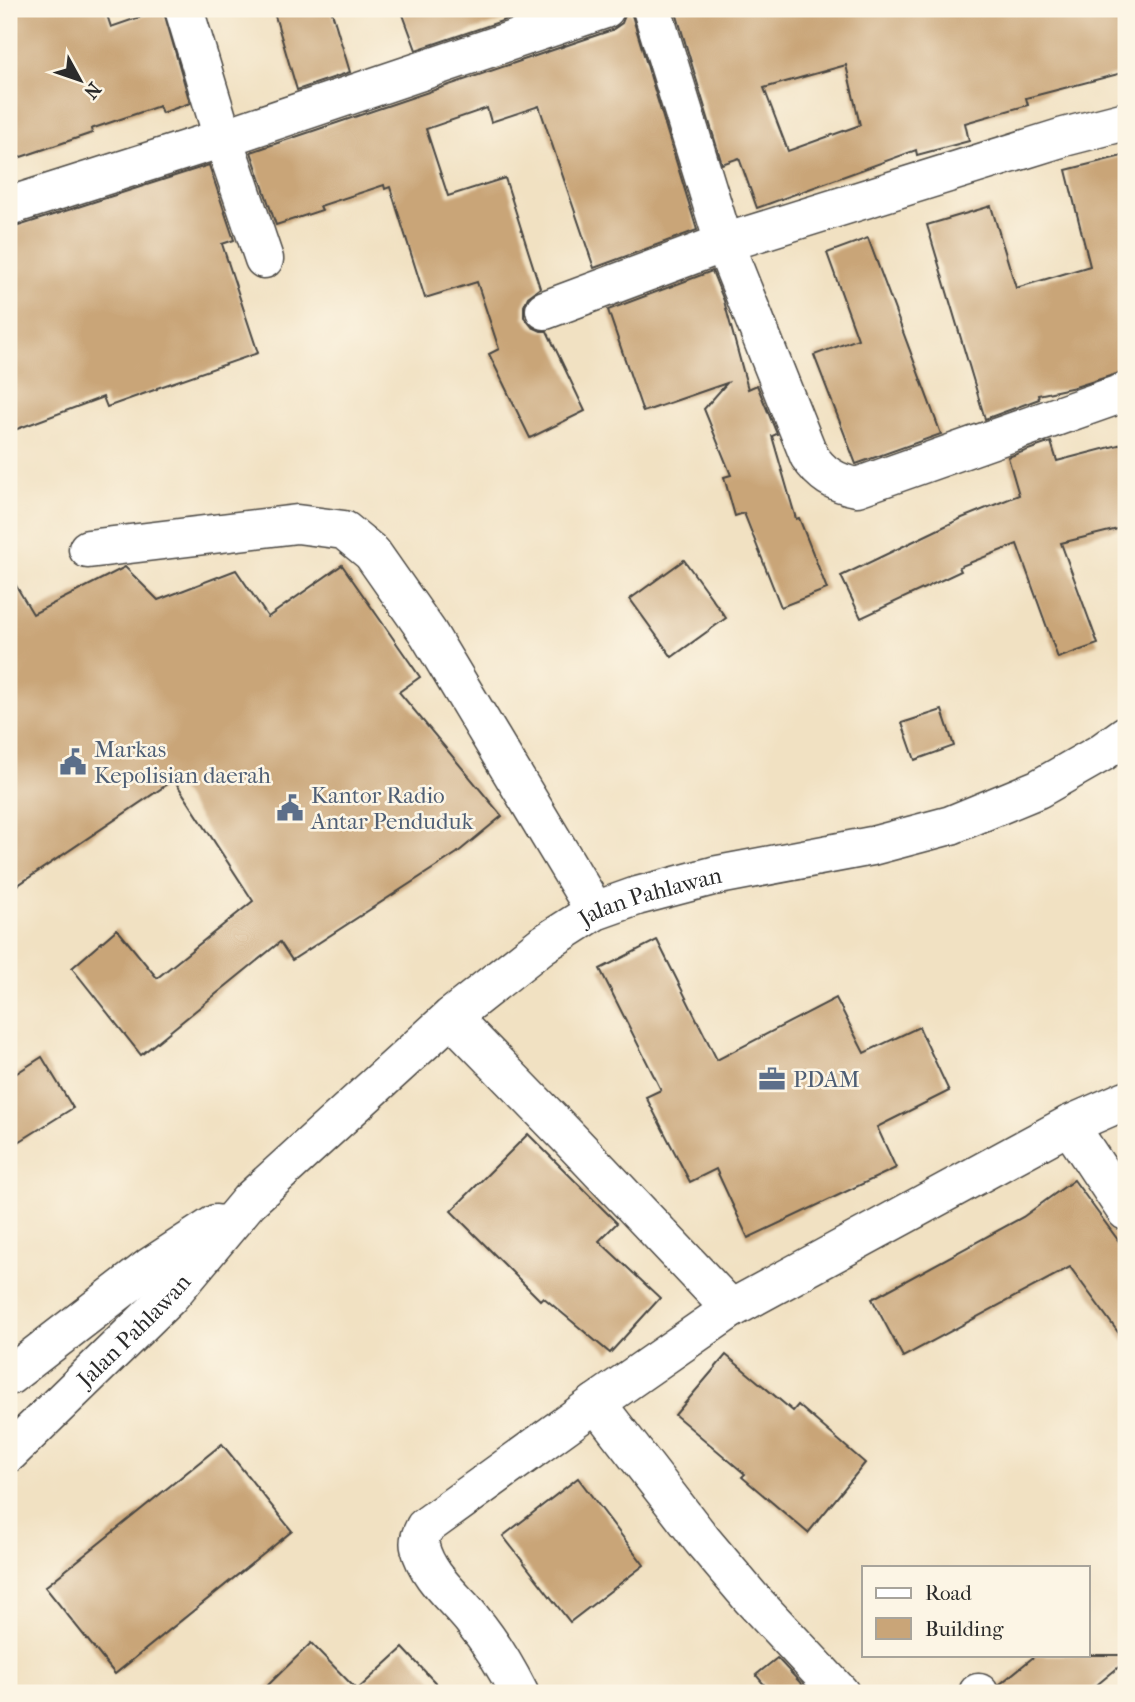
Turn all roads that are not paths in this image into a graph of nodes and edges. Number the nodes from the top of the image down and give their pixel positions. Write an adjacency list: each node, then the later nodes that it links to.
1 (184, 9): 5 (street)
2 (605, 9): 5 (street)
3 (652, 9): 7 (street)
4 (1126, 121): 7 (street)
5 (223, 138): 6 (street); 8 (street)
6 (9, 206)
7 (724, 243): 9 (street); 10 (street)
8 (264, 259)
9 (545, 310)
10 (1126, 392)
11 (88, 548): 13 (street)
12 (1126, 734): 13 (street, Jalan Pahlawan)
13 (595, 911): 14 (street, Jalan Pahlawan)
14 (451, 1017): 17 (street, Jalan Pahlawan); 19 (street)
15 (1126, 1100): 16 (street)
16 (1069, 1125): 18 (street); 19 (street)
17 (249, 1201): 20 (street, Jalan Pahlawan); 22 (street, Jalan Pahlawan)
18 (1126, 1211)
19 (731, 1309): 21 (street)
20 (9, 1376)
21 (596, 1403): 23 (street); 24 (street)
22 (9, 1453)
23 (519, 1693)
24 (840, 1693)

